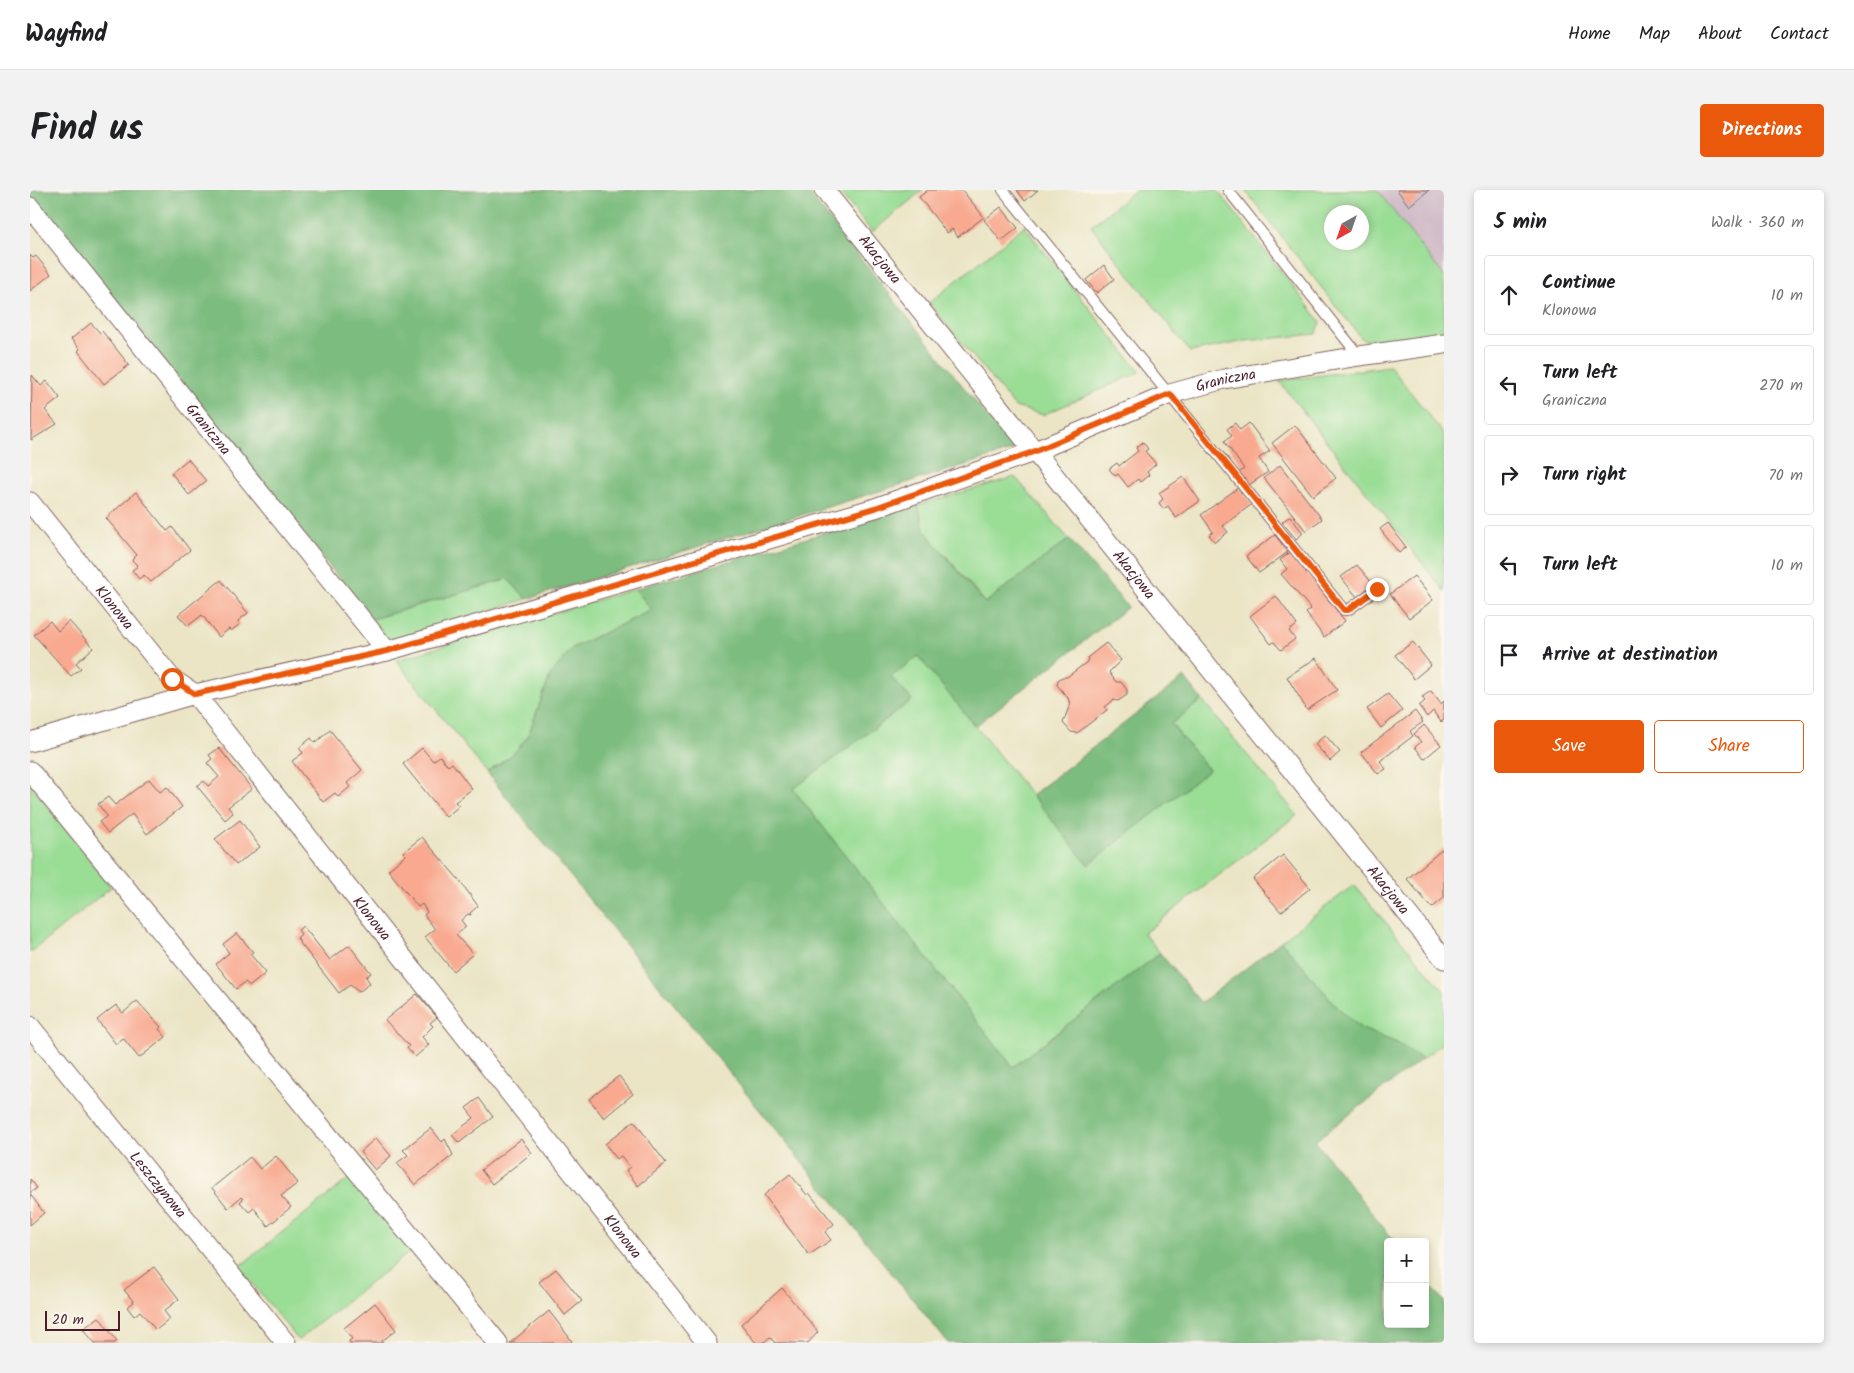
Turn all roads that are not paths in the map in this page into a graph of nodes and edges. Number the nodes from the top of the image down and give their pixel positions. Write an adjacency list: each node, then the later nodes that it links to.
1 (824, 190): 8 (street, Akacjowa)
2 (1003, 190): 7 (lane)
3 (1228, 190): 6 (lane)
4 (30, 207): 11 (street, Graniczna)
5 (1444, 344): 6 (street, Graniczna)
6 (1359, 356): 7 (street, Graniczna)
7 (1170, 394): 8 (street, Graniczna); 10 (lane)
8 (1033, 452): 11 (street, Graniczna); 15 (street, Akacjowa)
9 (30, 502): 12 (street, Klonowa)
10 (1377, 589)
11 (387, 651): 12 (street, Graniczna)
12 (195, 694): 13 (street, Graniczna); 19 (street, Klonowa)
13 (30, 742)
14 (30, 771): 18 (street)
15 (1444, 959)
16 (30, 1026): 17 (street, Leszczynowa)
17 (286, 1343)
18 (498, 1343)
19 (707, 1343)

